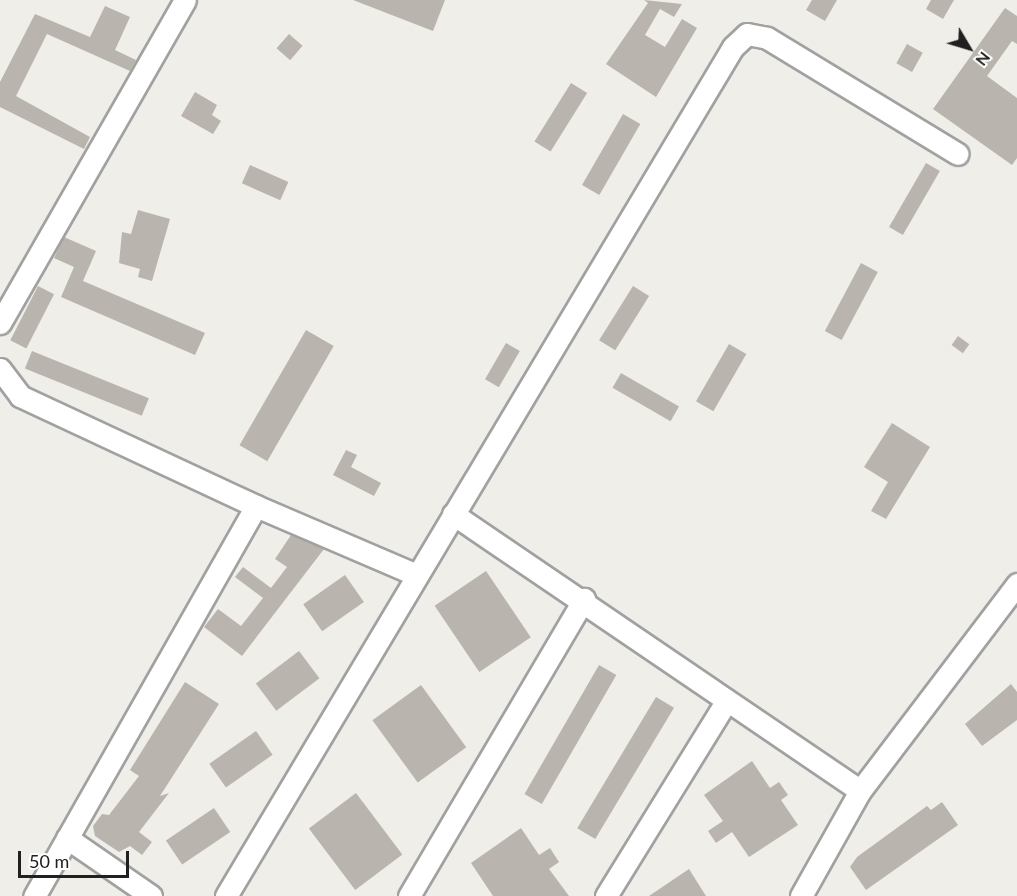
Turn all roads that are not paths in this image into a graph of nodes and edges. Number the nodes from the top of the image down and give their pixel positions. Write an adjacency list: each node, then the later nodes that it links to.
1 (184, 0): 3 (street)
2 (958, 154): 7 (street)
3 (0, 323)
4 (0, 369): 5 (street)
5 (10, 399): 6 (street)
6 (256, 506): 8 (street); 13 (street)
7 (453, 514): 8 (street); 10 (street)
8 (415, 574): 16 (street)
9 (1017, 584): 12 (street)
10 (584, 599): 11 (street); 17 (street)
11 (727, 700): 12 (street); 18 (street)
12 (860, 791): 19 (street)
13 (67, 838): 14 (street); 15 (street)
14 (34, 896)
15 (151, 896)
16 (226, 896)
17 (409, 896)
18 (606, 896)
19 (801, 896)

